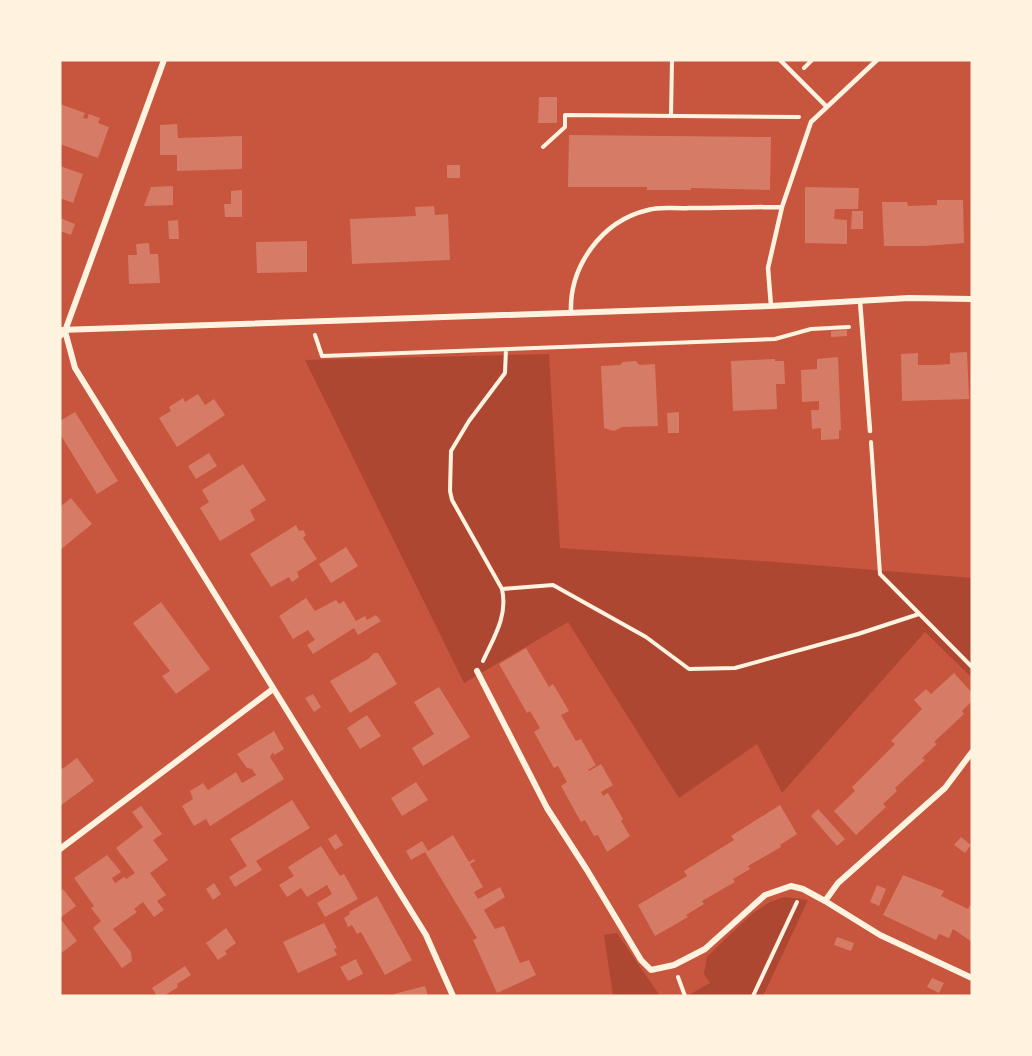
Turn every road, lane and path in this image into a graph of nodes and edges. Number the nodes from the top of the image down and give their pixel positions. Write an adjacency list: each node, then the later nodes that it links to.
1 (164, 60): 16 (street)
2 (672, 60): 6 (path)
3 (780, 60): 5 (lane)
4 (877, 60): 5 (lane)
5 (826, 107): 7 (lane)
6 (671, 116): 7 (path); 8 (path)
7 (811, 122): 9 (lane)
8 (543, 147)
9 (782, 207): 12 (lane); 13 (lane)
10 (972, 299): 11 (street)
11 (860, 301): 12 (street); 15 (lane)
12 (771, 306): 13 (street)
13 (571, 313): 14 (street)
14 (310, 322): 16 (street); 17 (path)
15 (861, 326): 17 (path); 18 (lane)
16 (62, 332): 23 (street)
17 (506, 349): 19 (path)
18 (870, 431): 20 (path)
19 (502, 589): 20 (path); 22 (path)
20 (919, 614): 21 (path)
21 (972, 667)
22 (477, 671): 26 (street)
23 (273, 689): 25 (street); 29 (street)
24 (972, 752): 27 (street)
25 (60, 849)
26 (803, 889): 27 (street); 30 (path)
27 (825, 901): 28 (street)
28 (972, 978)
29 (453, 996)
30 (753, 996)

